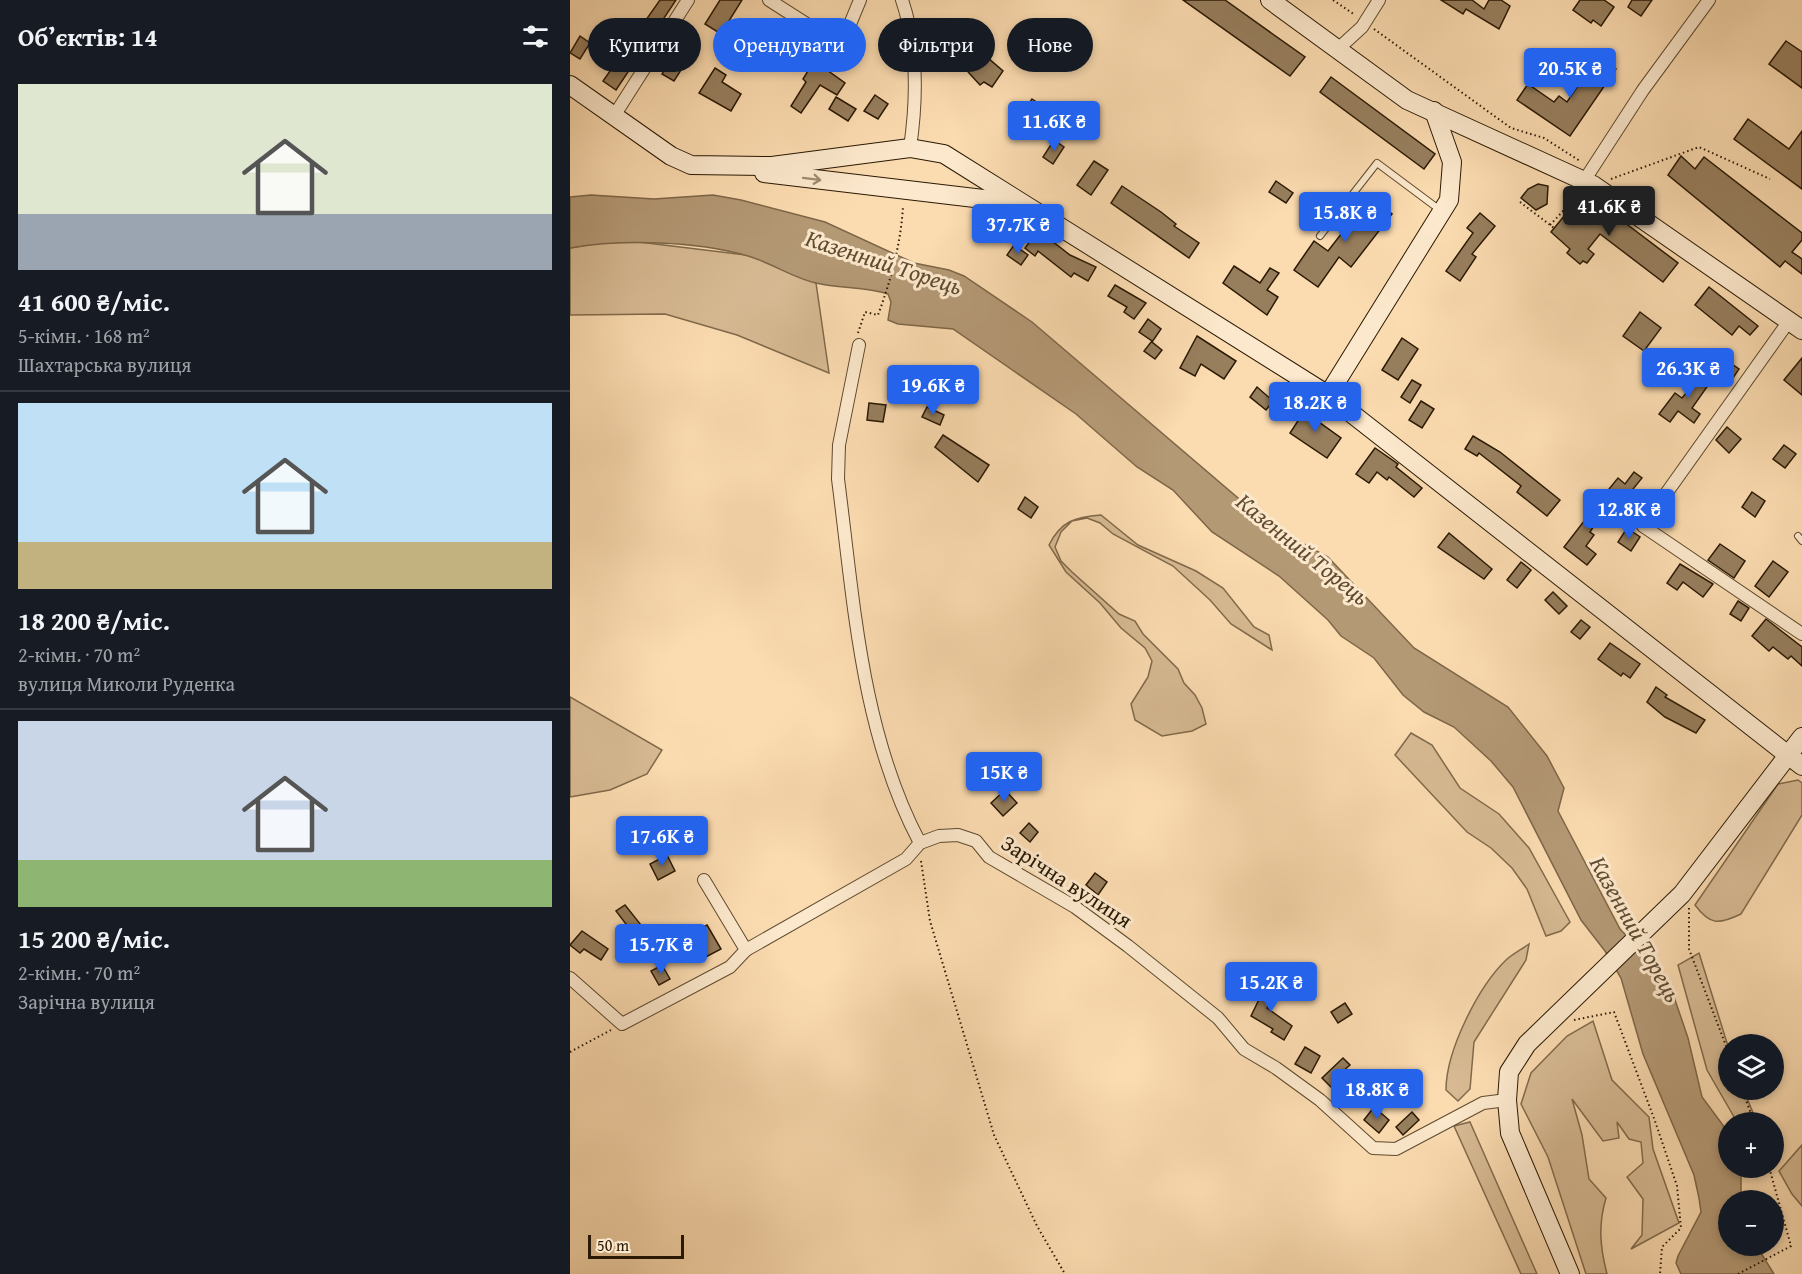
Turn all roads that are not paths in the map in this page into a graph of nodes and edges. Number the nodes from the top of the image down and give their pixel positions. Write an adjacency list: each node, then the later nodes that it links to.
1 (688, 0): 11 (street)
2 (769, 0): 3 (street)
3 (860, 0)
4 (902, 0): 12 (street)
5 (1270, 0): 8 (street)
6 (1379, 0): 8 (street)
7 (1709, 0): 14 (street)
8 (1338, 49): 10 (street)
9 (570, 85): 11 (street)
10 (1434, 111): 14 (street); 16 (street)
11 (614, 116): 13 (street)
12 (910, 148): 13 (street); 15 (street)
13 (691, 165): 15 (street, one-way to 15)
14 (1590, 178): 18 (street)
15 (1023, 204): 20 (street)
16 (1443, 212): 17 (lane); 20 (street)
17 (1320, 236)
18 (1795, 326): 21 (street)
19 (859, 345): 24 (street)
20 (1328, 395): 23 (street)
21 (1802, 634)
22 (1802, 737): 23 (street)
23 (1795, 761): 28 (street)
24 (920, 843): 26 (street, Зарічна вулиця); 28 (street, Зарічна вулиця)
25 (704, 880): 26 (street)
26 (746, 950): 27 (street, Зарічна вулиця)
27 (570, 978)
28 (1508, 1100): 29 (street)
29 (1570, 1274)

